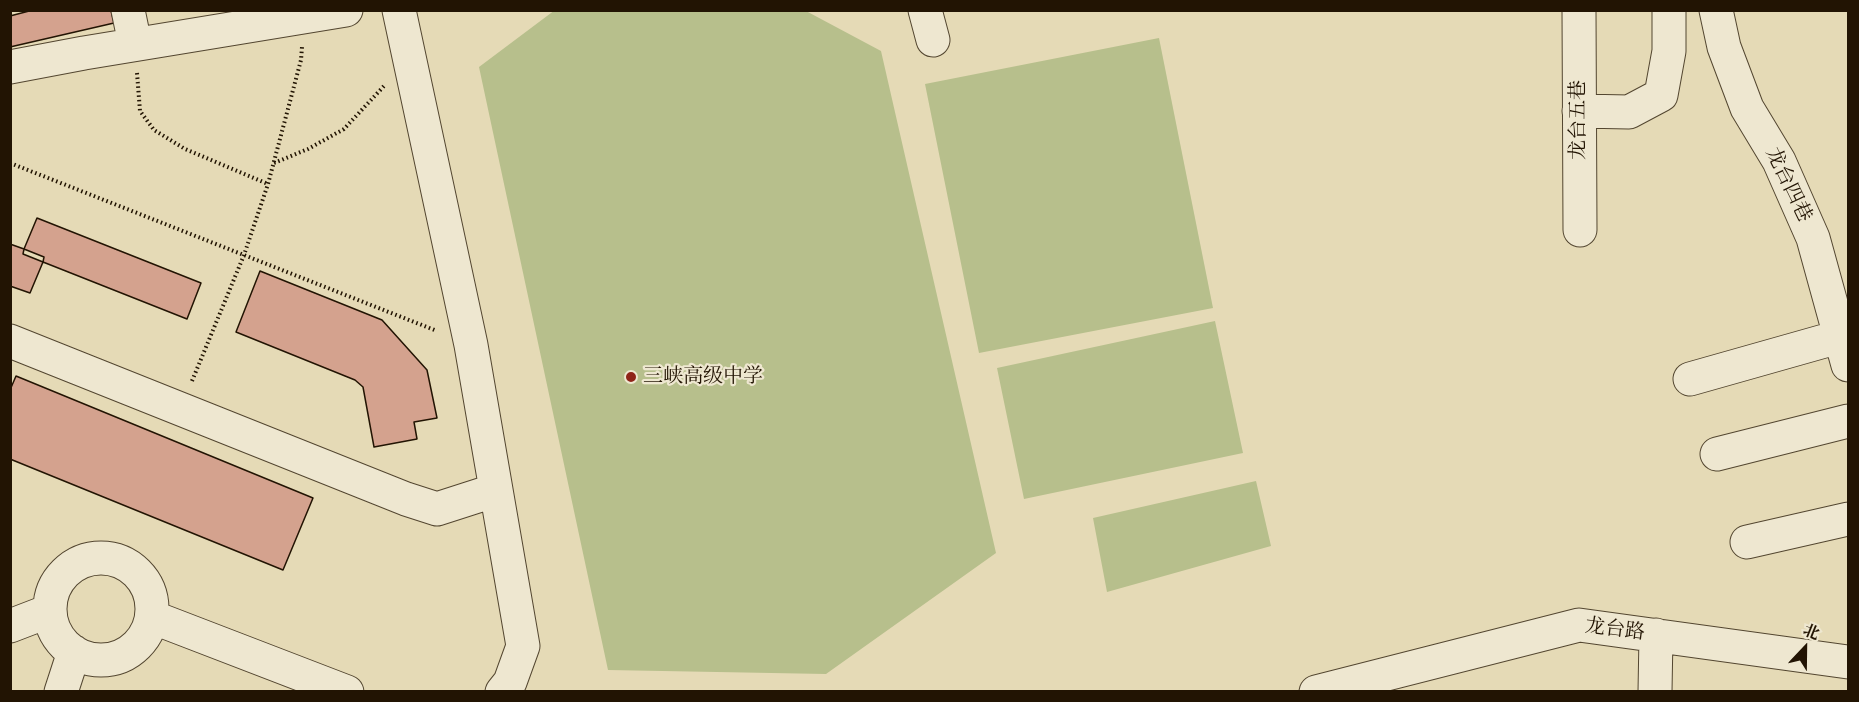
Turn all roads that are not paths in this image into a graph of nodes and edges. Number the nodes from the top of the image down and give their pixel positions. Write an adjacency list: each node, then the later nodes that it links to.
1 (128, 10): 7 (street)
2 (346, 10): 7 (street)
3 (399, 10): 16 (street)
4 (1579, 10): 9 (street, 龙台五巷)
5 (1669, 10): 9 (street)
6 (1716, 10): 12 (street, 龙台四巷)
7 (135, 44): 8 (street)
8 (10, 67)
9 (1579, 111): 10 (street, 龙台五巷)
10 (1580, 230)
11 (10, 341): 16 (street)
12 (1846, 344): 13 (street)
13 (1690, 379)
14 (1848, 421): 15 (street)
15 (1717, 454)
16 (496, 490): 27 (street)
17 (1848, 519): 18 (street)
18 (1747, 542)
19 (49, 611): 20 (street); 21 (street); 23 (street)
20 (152, 617): 23 (street); 26 (street)
21 (10, 626)
22 (1656, 635): 24 (street, 龙台路); 28 (street, 龙台路); 29 (street)
23 (74, 652): 25 (street)
24 (1848, 662)
25 (61, 692)
26 (347, 692)
27 (502, 692)
28 (1316, 692)
29 (1655, 692)

